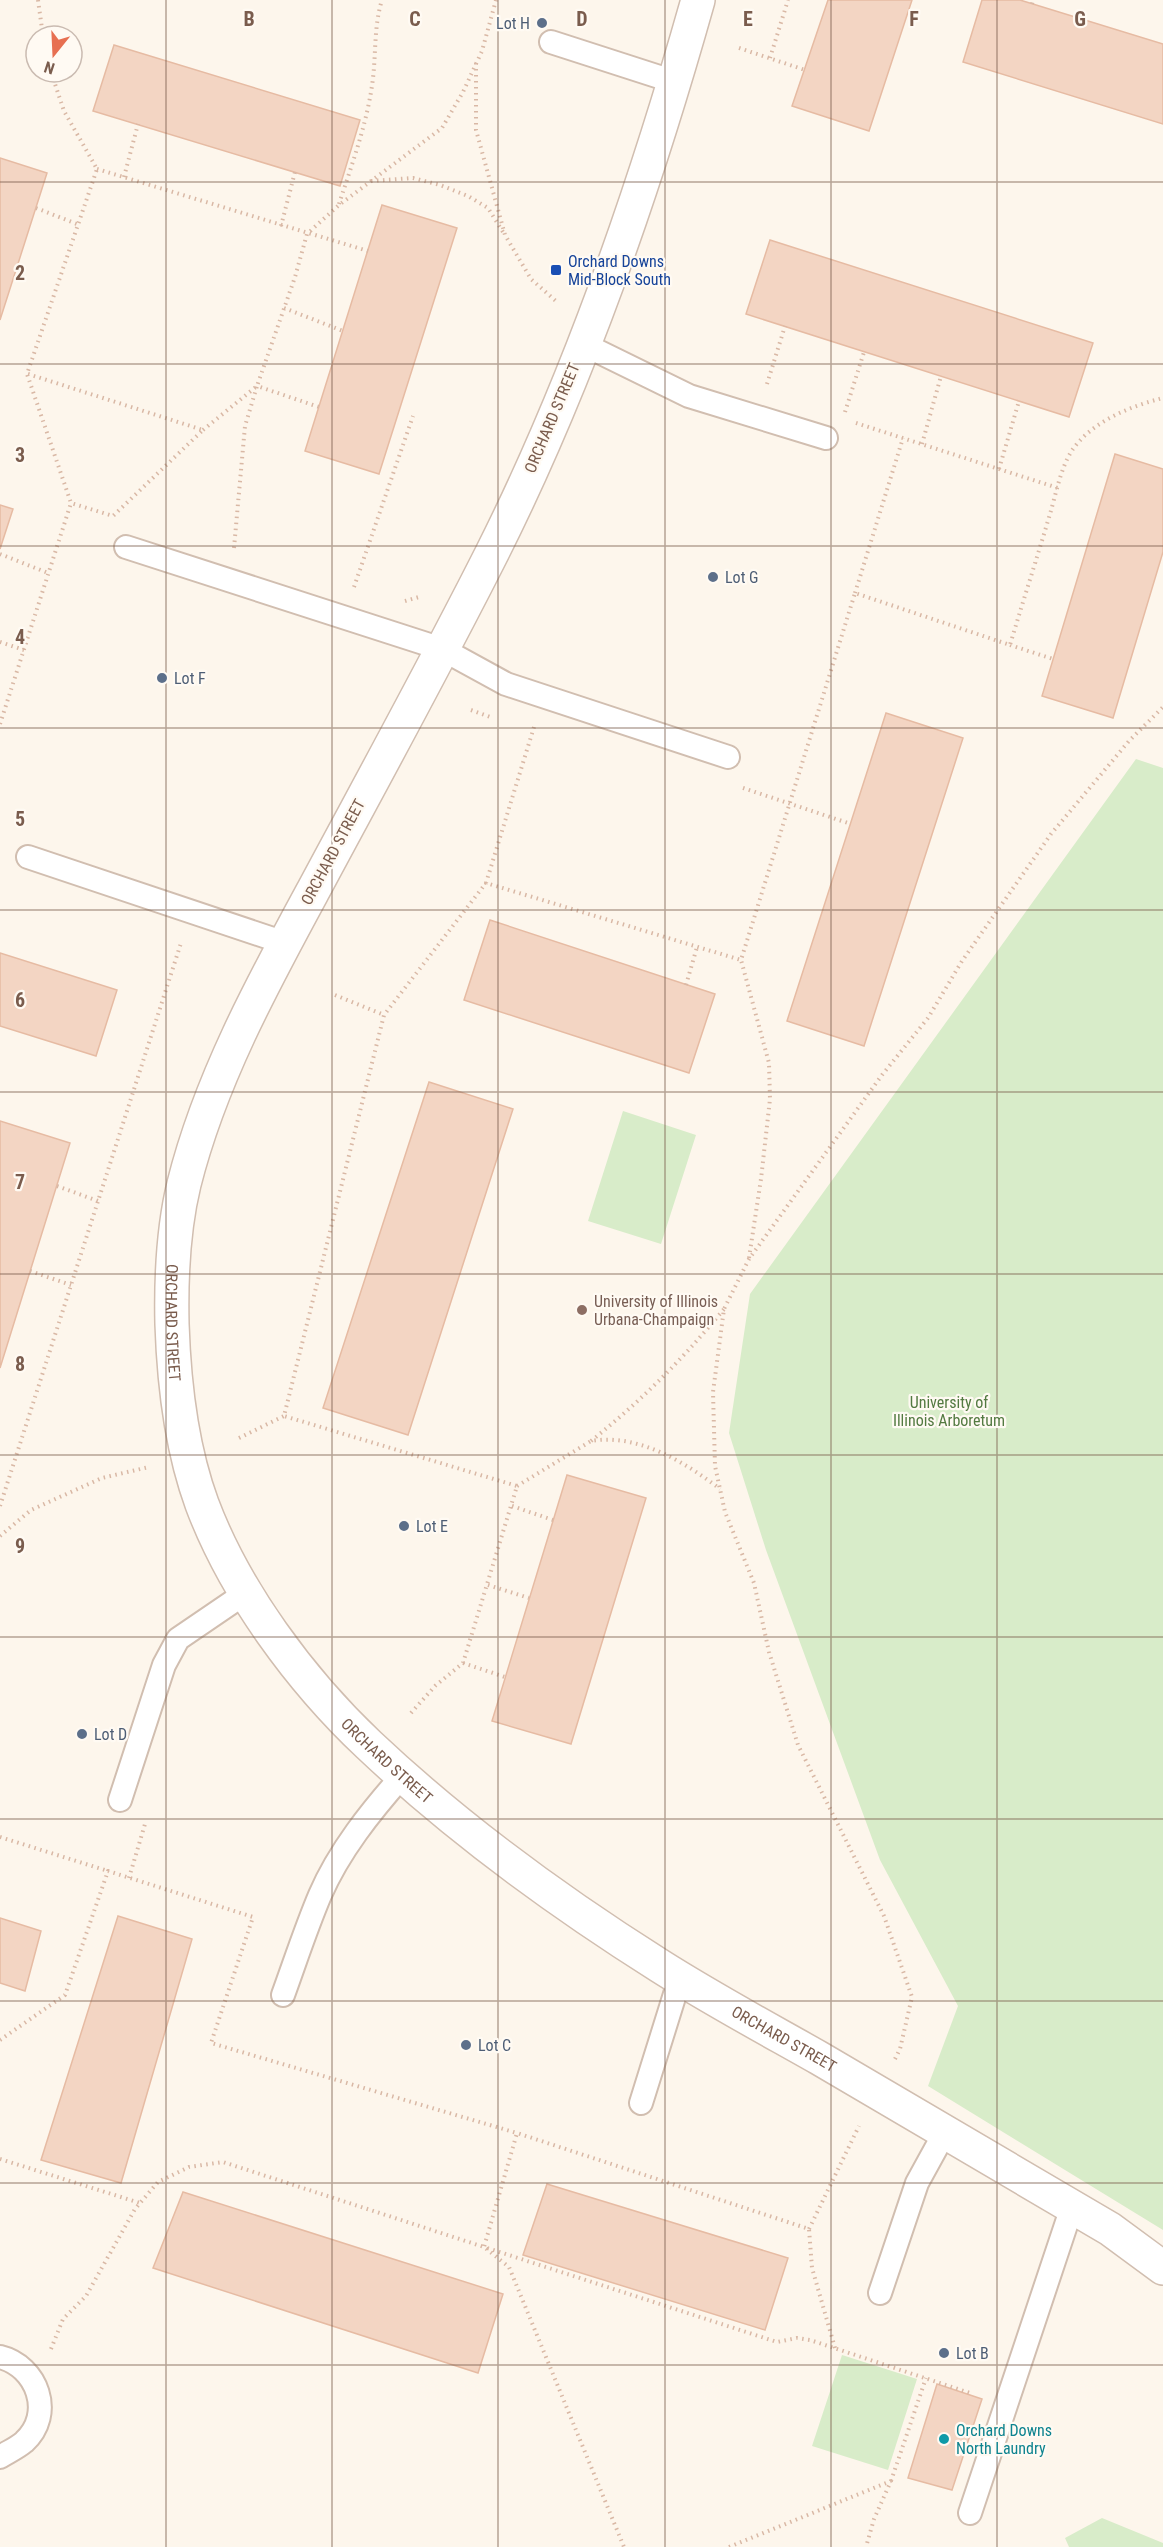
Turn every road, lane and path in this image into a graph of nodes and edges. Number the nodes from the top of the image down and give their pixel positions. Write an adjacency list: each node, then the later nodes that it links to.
1 (38, 0): 6 (path)
2 (382, 0): 19 (path)
3 (496, 0): 10 (path)
4 (699, 0): 12 (street, ORCHARD STREET)
5 (788, 0): 9 (path)
6 (41, 24)
7 (551, 42): 12 (lane)
8 (739, 48): 9 (path)
9 (770, 58): 11 (path)
10 (476, 63): 18 (path); 24 (path)
11 (805, 70)
12 (675, 82): 29 (street, ORCHARD STREET)
13 (55, 84): 15 (path)
14 (138, 124): 17 (path)
15 (97, 169): 17 (path); 21 (path)
16 (295, 172): 22 (path)
17 (124, 177): 22 (path)
18 (371, 181): 19 (path); 24 (path)
19 (339, 205): 23 (path)
20 (36, 208): 21 (path)
21 (77, 224): 31 (path)
22 (281, 226): 23 (path)
23 (306, 234): 25 (path); 26 (path)
24 (506, 235): 29 (path)
25 (368, 251)
26 (284, 308): 28 (path); 33 (path)
27 (785, 326): 34 (path)
28 (343, 331)
29 (589, 331): 41 (lane); 54 (street, ORCHARD STREET)
30 (864, 352): 39 (path)
31 (27, 374): 40 (path); 45 (path)
32 (941, 376): 43 (path)
33 (257, 386): 37 (path); 40 (path); 48 (path)
34 (764, 393)
35 (1163, 398): 53 (path)
36 (1019, 401): 44 (path)
37 (319, 407)
38 (413, 416): 50 (path)
39 (843, 419)
40 (203, 430): 45 (path)
41 (826, 438)
42 (903, 438): 51 (path)
43 (922, 444)
44 (999, 469)
45 (71, 503): 49 (path)
46 (126, 547): 54 (lane)
47 (0, 554): 49 (path)
48 (233, 555)
49 (48, 573): 55 (path)
50 (352, 593)
51 (855, 593): 53 (path); 66 (path)
52 (0, 642): 55 (path)
53 (1010, 645): 56 (path)
54 (442, 649): 60 (lane); 64 (street, ORCHARD STREET)
55 (24, 650): 59 (path)
56 (1053, 659)
57 (1163, 707): 72 (path)
58 (536, 721): 62 (path)
59 (0, 723)
60 (728, 757)
61 (28, 858): 64 (lane)
62 (486, 884): 65 (path); 69 (path)
63 (183, 937): 71 (path)
64 (285, 943): 87 (street, ORCHARD STREET)
65 (697, 947): 66 (path); 67 (path)
66 (741, 960): 72 (path)
67 (686, 985)
68 (335, 996): 69 (path)
69 (384, 1014): 76 (path)
70 (57, 1186): 71 (path)
71 (98, 1202): 74 (path)
72 (748, 1259): 75 (path)
73 (30, 1271): 74 (path)
74 (71, 1285): 82 (path)
75 (724, 1309): 78 (path); 81 (path)
76 (284, 1416): 77 (path); 80 (path)
77 (239, 1438)
78 (591, 1442): 80 (path); 81 (path)
79 (155, 1465): 85 (path)
80 (518, 1486): 83 (path)
81 (720, 1489): 99 (path)
82 (0, 1506)
83 (512, 1506): 84 (path); 86 (path)
84 (553, 1520)
85 (0, 1536)
86 (488, 1585): 88 (path); 89 (path)
87 (247, 1592): 92 (street, ORCHARD STREET); 93 (lane)
88 (529, 1598)
89 (463, 1663): 90 (path); 91 (path)
90 (505, 1677)
91 (411, 1713)
92 (403, 1775): 96 (street, ORCHARD STREET); 97 (lane)
93 (120, 1800)
94 (0, 1837): 95 (path)
95 (108, 1871): 98 (path); 102 (path)
96 (680, 1978): 99 (street, ORCHARD STREET); 100 (lane)
97 (283, 1995)
98 (0, 2040)
99 (876, 2092): 101 (street, ORCHARD STREET); 106 (path)
100 (641, 2103)
101 (945, 2132): 105 (street, ORCHARD STREET); 109 (lane)
102 (516, 2133): 106 (path); 107 (path)
103 (0, 2159): 104 (path)
104 (140, 2203): 107 (path); 113 (path)
105 (1072, 2206): 108 (street, ORCHARD STREET); 114 (lane)
106 (809, 2229): 110 (path)
107 (484, 2247): 110 (path); 118 (path)
108 (1163, 2268)
109 (880, 2293)
110 (835, 2348): 112 (path)
111 (0, 2357): 113 (lane)
112 (926, 2378): 114 (path); 116 (path)
113 (36, 2383): 115 (lane)
114 (1006, 2405): 117 (lane)
115 (0, 2457)
116 (891, 2481): 119 (path); 120 (path)
117 (970, 2513)
118 (624, 2547)
119 (729, 2547)
120 (866, 2547)

